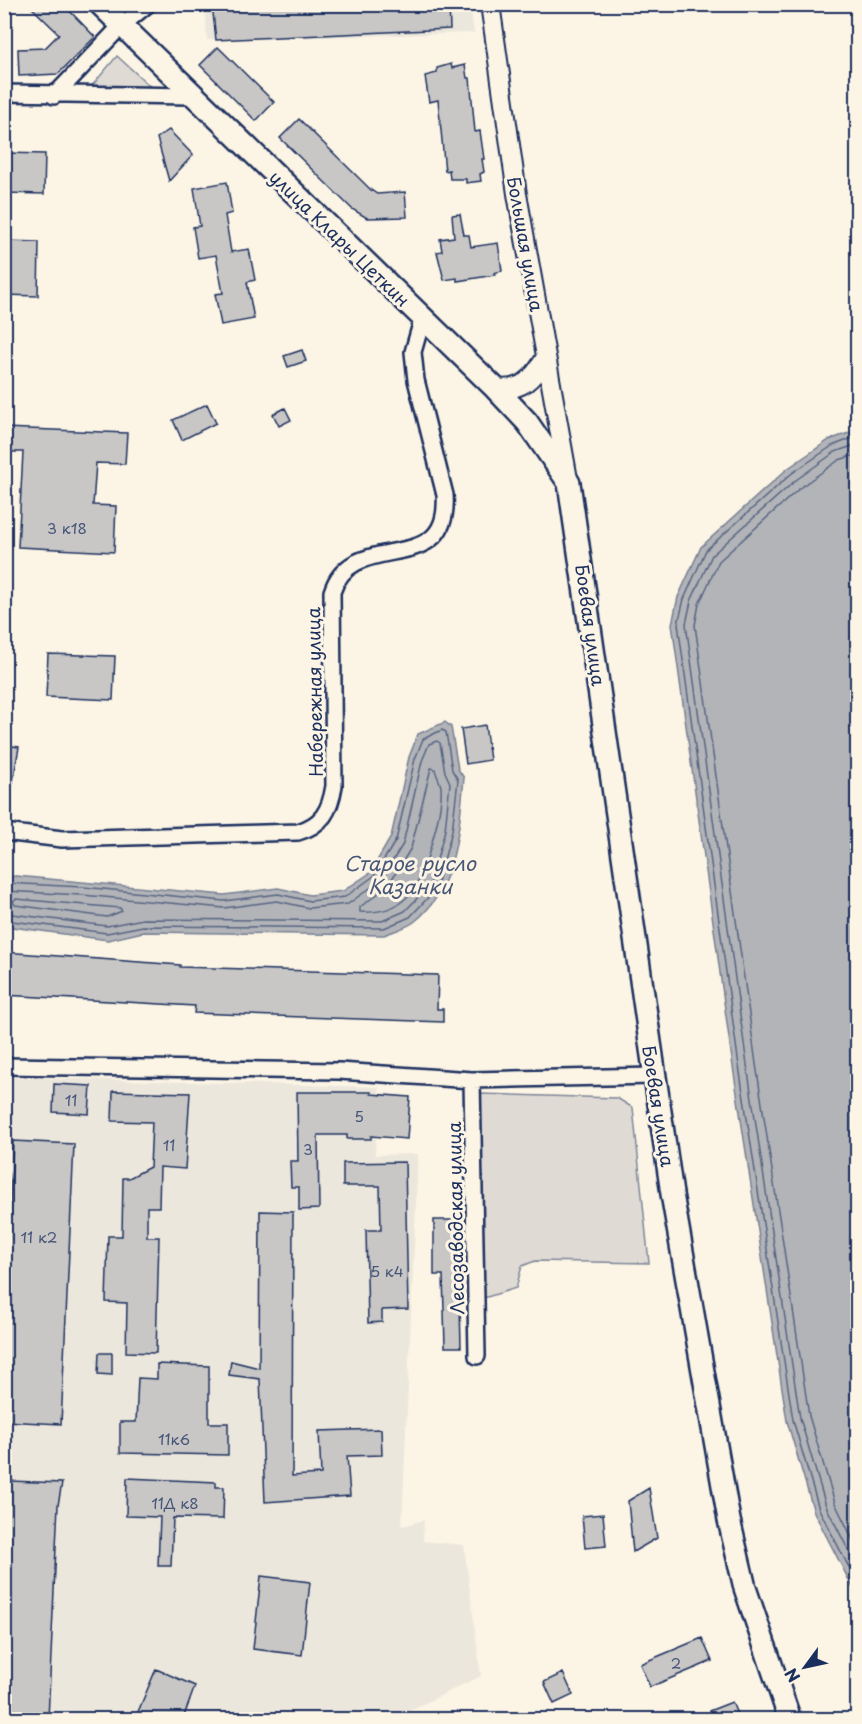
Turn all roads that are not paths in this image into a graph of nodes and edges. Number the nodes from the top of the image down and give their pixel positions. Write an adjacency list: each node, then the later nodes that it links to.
1 (100, 4): 4 (main road, улица Клары Цеткин)
2 (148, 4): 4 (street)
3 (490, 4): 9 (street, Большая улица)
4 (121, 26): 6 (street); 7 (main road, улица Клары Цеткин)
5 (4, 93): 6 (street)
6 (54, 96): 7 (street)
7 (191, 96): 8 (main road, улица Клары Цеткин)
8 (423, 318): 10 (main road, улица Клары Цеткин); 12 (street, Набережная улица)
9 (546, 357): 10 (street); 11 (street, Большая улица)
10 (495, 388): 11 (main road, улица Клары Цеткин)
11 (569, 483): 14 (main road, Боевая улица)
12 (4, 832)
13 (4, 1066): 15 (street)
14 (654, 1076): 15 (street); 17 (main road, Боевая улица)
15 (472, 1080): 16 (street, Лесозаводская улица)
16 (477, 1356)
17 (790, 1719)

